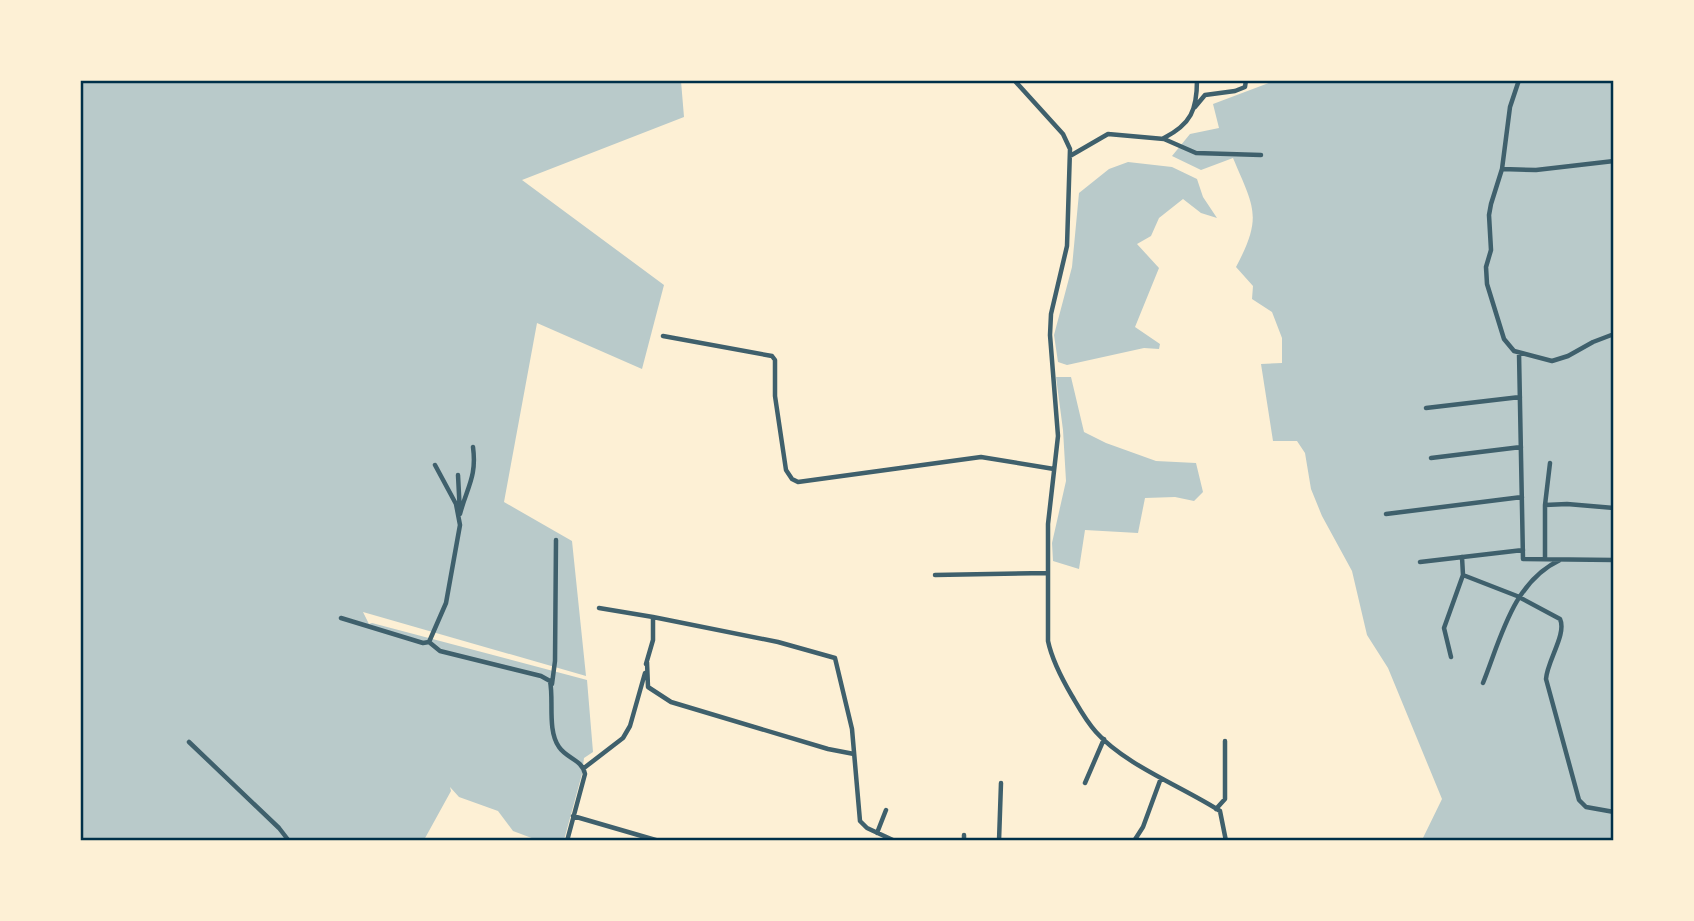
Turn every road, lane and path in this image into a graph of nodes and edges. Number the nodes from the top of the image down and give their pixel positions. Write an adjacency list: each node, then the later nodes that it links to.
1 (1014, 80): 8 (street)
2 (1197, 80): 5 (street)
3 (1246, 80): 5 (street)
4 (1519, 80): 10 (street)
5 (1194, 107): 6 (street)
6 (1164, 139): 7 (street); 8 (street)
7 (1261, 155)
8 (1070, 156): 21 (street)
9 (1614, 161): 10 (street)
10 (1502, 169): 13 (street)
11 (1614, 334): 13 (street)
12 (663, 336): 21 (street)
13 (1519, 353): 14 (street)
14 (1520, 397): 15 (street); 16 (street)
15 (1426, 408)
16 (1521, 446): 18 (street); 23 (street)
17 (473, 447): 26 (street)
18 (1431, 458)
19 (1550, 463): 24 (street)
20 (435, 465): 26 (street)
21 (1054, 469): 35 (street)
22 (458, 475): 26 (street)
23 (1522, 497): 27 (street); 29 (street)
24 (1545, 505): 25 (street); 31 (street)
25 (1614, 508)
26 (460, 514): 42 (street)
27 (1386, 514)
28 (556, 540): 46 (street)
29 (1523, 550): 30 (street); 31 (street)
30 (1462, 557): 34 (street); 37 (street)
31 (1545, 559): 32 (street)
32 (1560, 559): 33 (street); 38 (street)
33 (1614, 560)
34 (1420, 562)
35 (1047, 573): 36 (street); 47 (street)
36 (935, 575)
37 (1463, 575): 38 (street); 43 (street)
38 (1517, 596): 45 (street); 57 (street)
39 (599, 608): 40 (street)
40 (653, 617): 44 (street); 50 (street)
41 (341, 618): 42 (street)
42 (429, 642): 46 (street)
43 (1451, 657)
44 (647, 662): 50 (street); 51 (street)
45 (1483, 683)
46 (551, 685): 51 (street)
47 (1104, 739): 52 (street); 54 (street)
48 (1226, 741): 55 (street)
49 (189, 742): 60 (street)
50 (854, 754): 59 (street)
51 (584, 768): 58 (street)
52 (1161, 778): 55 (street); 65 (street)
53 (1001, 783): 64 (street)
54 (1085, 783)
55 (1216, 809): 66 (street)
56 (886, 810): 59 (street)
57 (1614, 812)
58 (573, 816): 61 (street); 62 (street)
59 (877, 833): 63 (street)
60 (289, 841)
61 (567, 841)
62 (659, 841)
63 (895, 841)
64 (999, 841)
65 (1134, 841)
66 (1226, 841)

